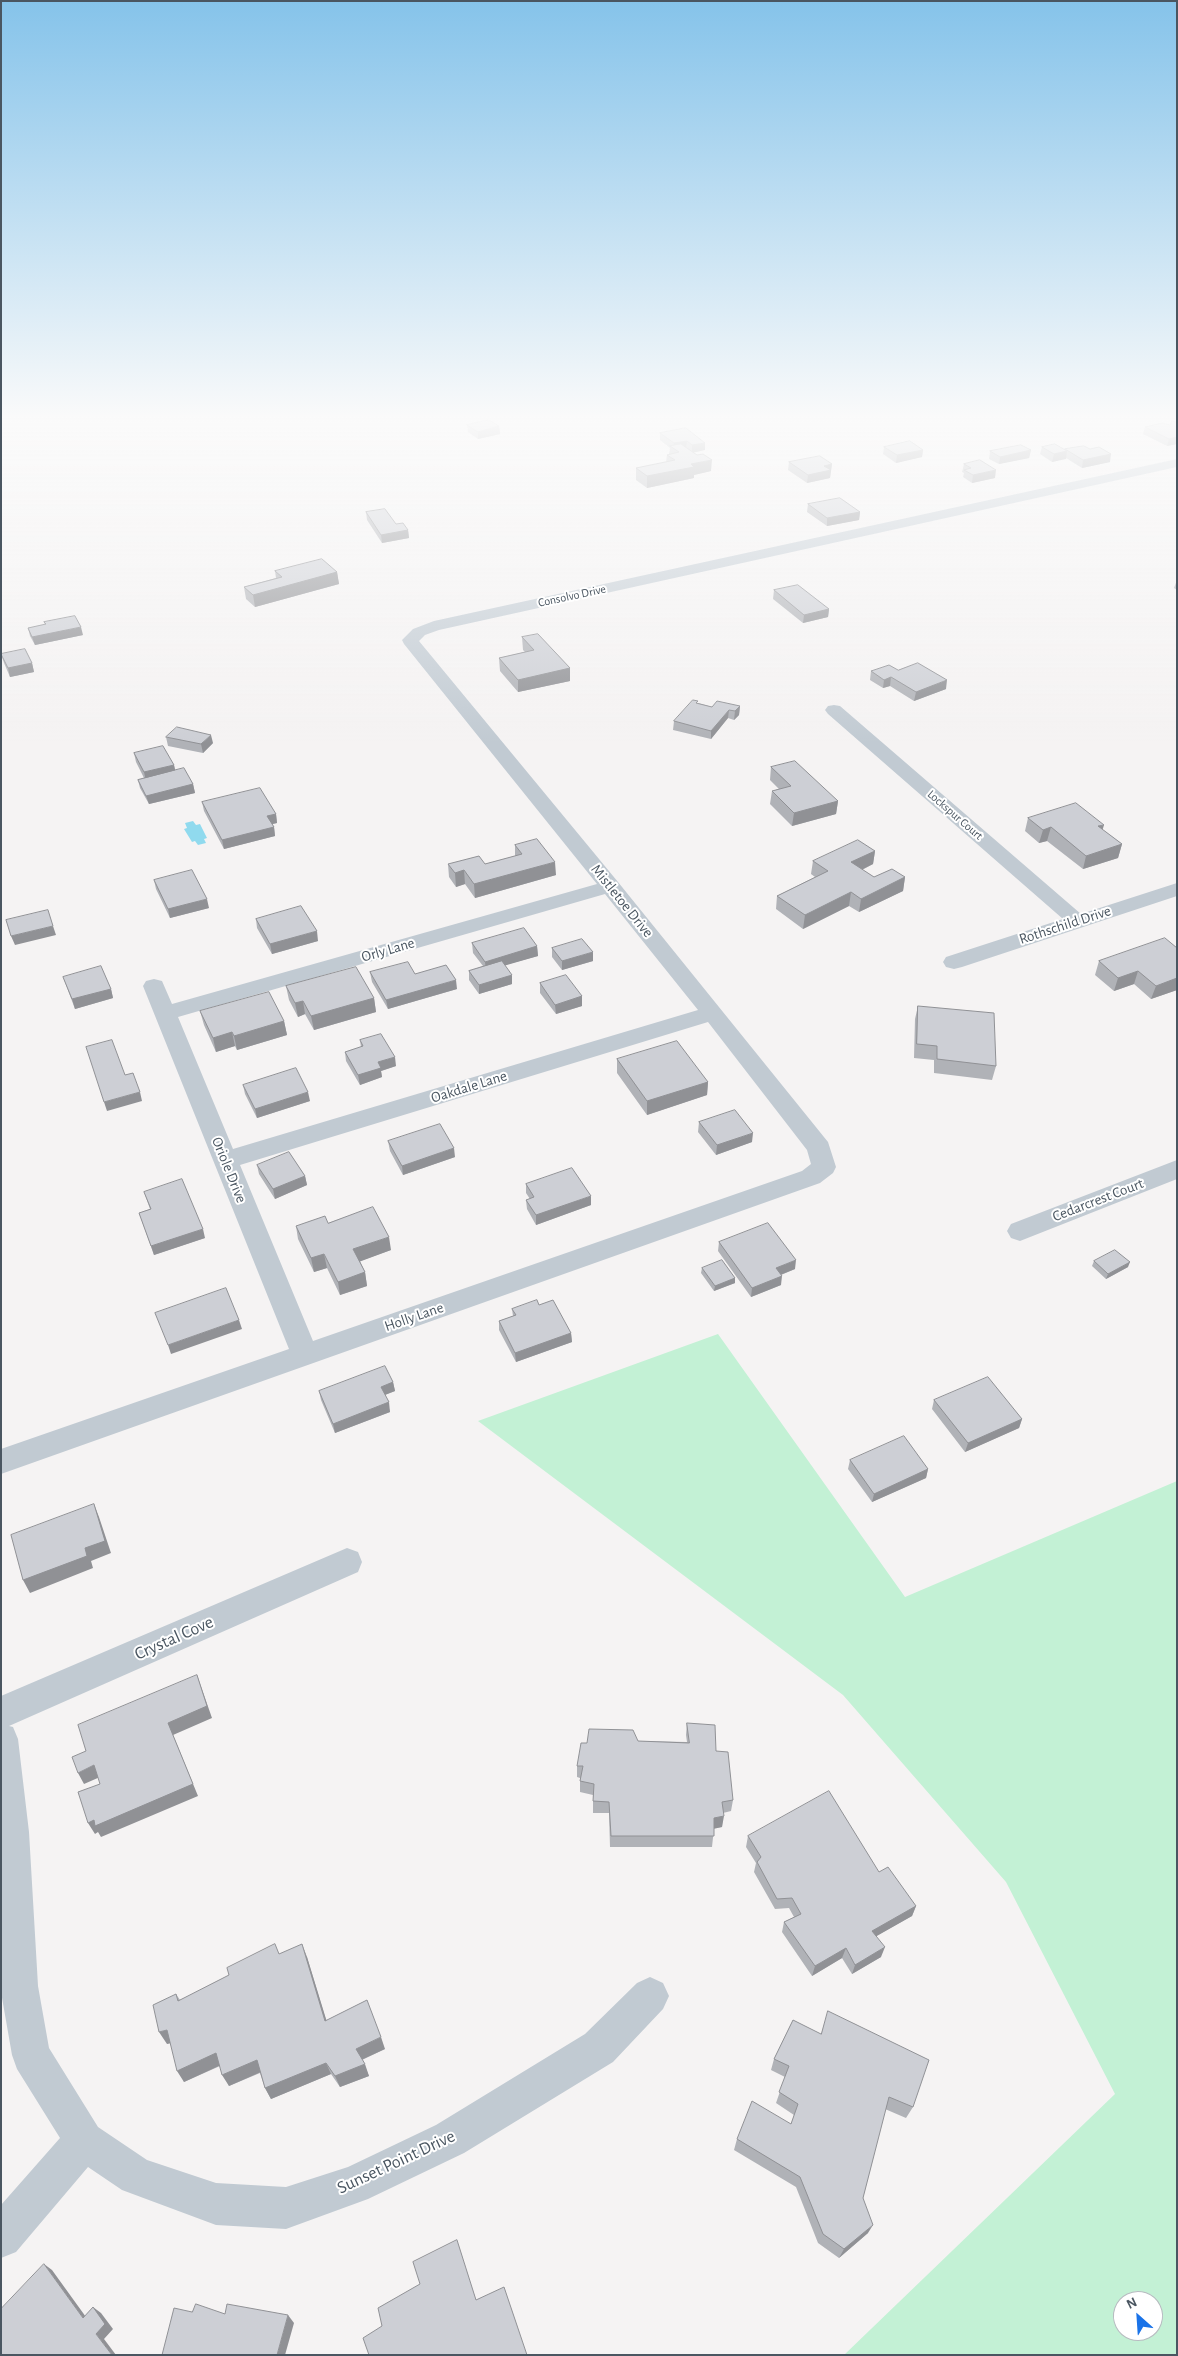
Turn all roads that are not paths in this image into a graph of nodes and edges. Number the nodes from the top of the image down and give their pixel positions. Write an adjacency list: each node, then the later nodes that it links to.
1 (895, 525): 2 (street, Consolvo Drive)
2 (410, 640): 4 (street, Mistletoe Drive)
3 (834, 710): 6 (street, Lockspur Court)
4 (611, 886): 9 (street, Orly Lane); 10 (street, Mistletoe Drive)
5 (1177, 889): 6 (street, Rothschild Drive)
6 (1077, 921): 7 (street, Rothschild Drive)
7 (954, 962)
8 (154, 986): 9 (street, Oriole Drive)
9 (166, 1013): 11 (street, Oriole Drive)
10 (713, 1013): 11 (street, Oakdale Lane); 12 (street, Mistletoe Drive)
11 (226, 1160): 15 (street, Oriole Drive)
12 (824, 1167): 15 (street, Holly Lane)
13 (1177, 1169): 14 (street, Cedarcrest Court)
14 (1020, 1230)
15 (304, 1355): 16 (street, Holly Lane)
16 (1, 1462)
17 (347, 1562): 18 (street, Crystal Cove)
18 (1, 1713)
19 (1, 1739): 21 (street, Sunset Point Drive)
20 (650, 1996): 21 (street, Sunset Point Drive)
21 (84, 2141): 22 (street)
22 (1, 2237)

